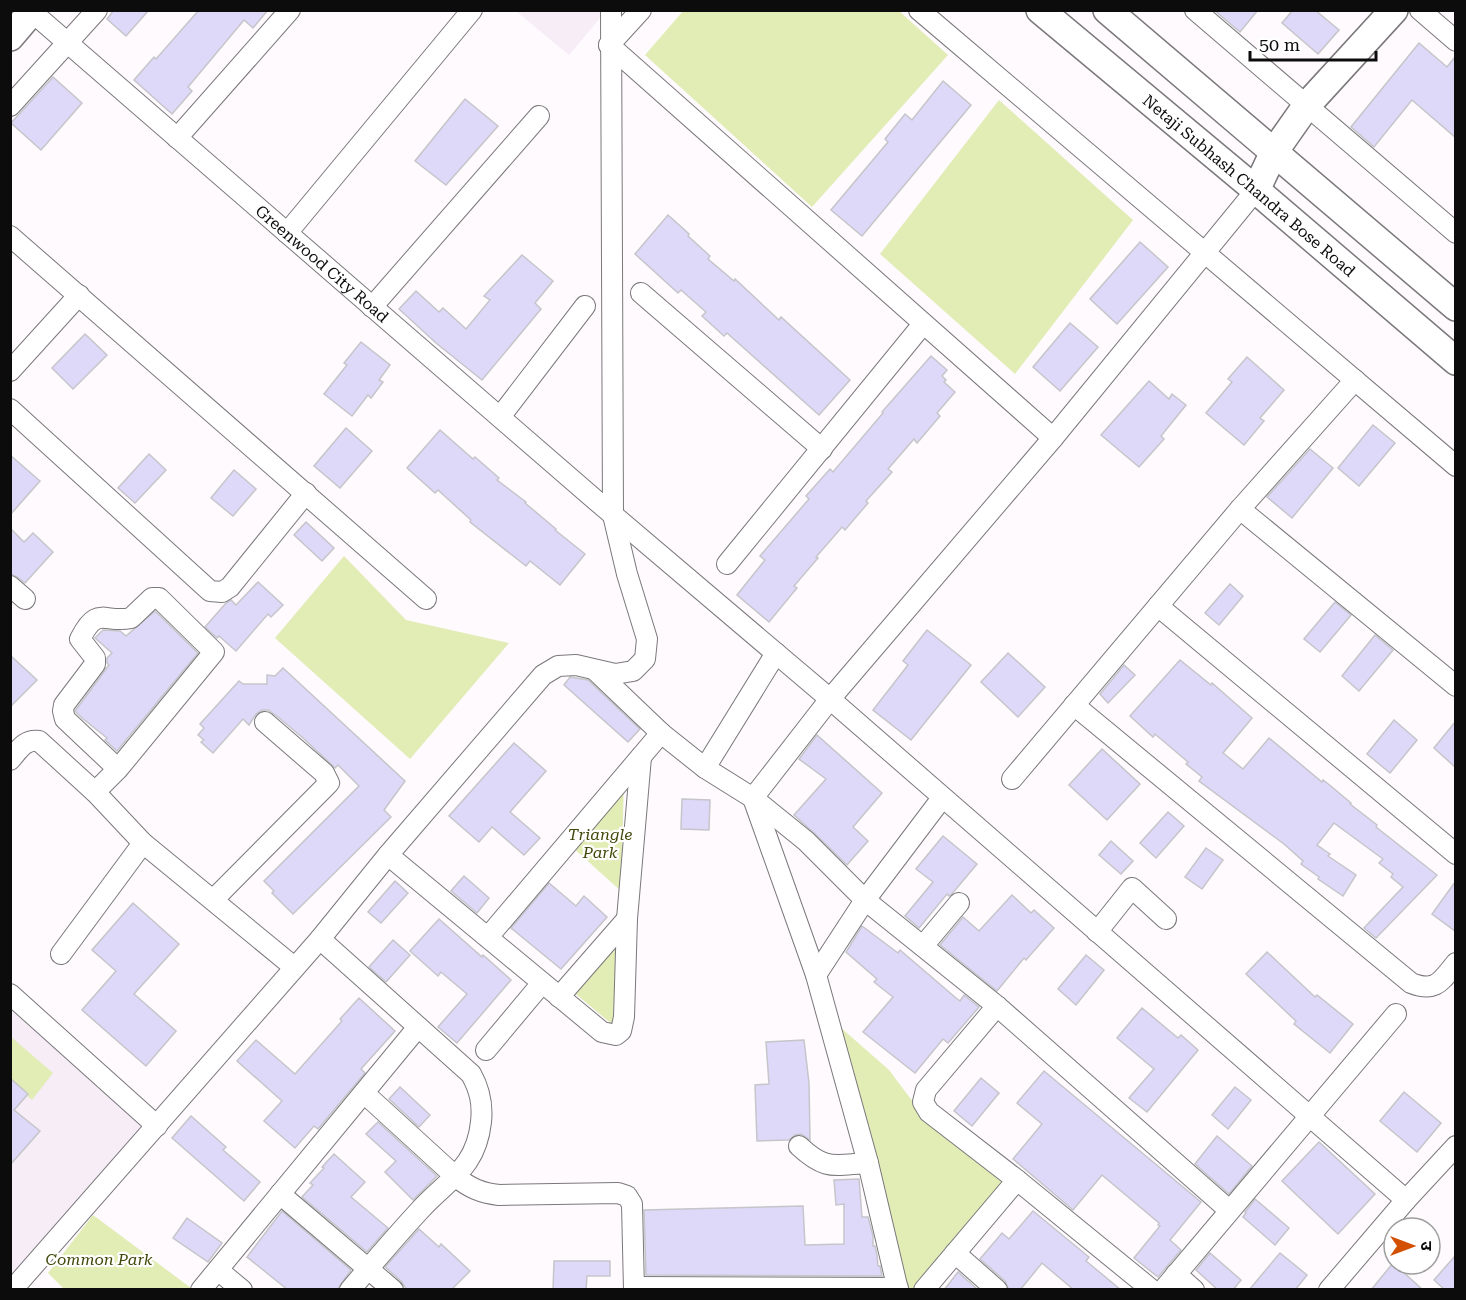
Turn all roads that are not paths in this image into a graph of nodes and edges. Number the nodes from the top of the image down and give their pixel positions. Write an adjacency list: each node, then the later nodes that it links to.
1 (97, 10): 15 (street)
2 (290, 10): 20 (street)
3 (472, 10): 23 (street)
4 (610, 10): 16 (street)
5 (641, 10): 16 (street)
6 (919, 10): 26 (street)
7 (1041, 10): 22 (main road, Netaji Subhash Chandra Bose Road)
8 (1107, 10): 21 (main road)
9 (1195, 10): 17 (street)
10 (1394, 10): 17 (main road)
11 (1420, 10): 14 (street)
12 (32, 11): 13 (main road); 15 (street, Greenwood City Road)
13 (10, 37)
14 (1455, 41)
15 (67, 43): 18 (street); 20 (street, Greenwood City Road)
16 (609, 45): 32 (street); 43 (street)
17 (1307, 105): 21 (main road); 24 (street)
18 (10, 106)
19 (539, 116): 30 (street)
20 (177, 138): 23 (street, Greenwood City Road)
21 (1274, 152): 22 (main road); 31 (main road)
22 (1257, 190): 26 (street); 33 (main road, Netaji Subhash Chandra Bose Road)
23 (287, 233): 30 (street, Greenwood City Road)
24 (1455, 233)
25 (10, 236): 28 (street)
26 (1205, 253): 35 (street); 38 (street)
27 (641, 292): 39 (street)
28 (79, 296): 34 (street); 41 (street)
29 (585, 306): 37 (street)
30 (372, 307): 37 (street, Greenwood City Road)
31 (1455, 308)
32 (923, 324): 38 (street); 39 (street)
33 (1455, 361)
34 (10, 371)
35 (1355, 381): 40 (street); 42 (street)
36 (10, 409): 41 (street)
37 (500, 417): 43 (street, Greenwood City Road)
38 (1053, 438): 50 (street)
39 (822, 449): 44 (street)
40 (1455, 466)
41 (306, 493): 45 (street)
42 (1240, 509): 46 (street); 49 (street)
43 (613, 515): 47 (street, Greenwood City Road); 48 (street)
44 (727, 564)
45 (426, 599)
46 (1158, 606): 51 (street); 63 (street)
47 (776, 653): 50 (street, Greenwood City Road); 56 (street)
48 (596, 671): 53 (street); 64 (street)
49 (1455, 686)
50 (830, 699): 60 (street); 61 (street, Greenwood City Road)
51 (1074, 705): 58 (street); 75 (street)
52 (265, 722): 65 (street)
53 (661, 733): 54 (street); 56 (street)
54 (641, 757): 68 (street); 71 (street)
55 (10, 760): 59 (street)
56 (705, 768): 60 (street)
57 (118, 770): 57 (street); 59 (street)
58 (1012, 779)
59 (95, 792): 62 (street)
60 (753, 798): 66 (street); 77 (street)
61 (942, 798): 66 (street); 70 (street, Greenwood City Road)
62 (143, 843): 65 (street); 74 (street)
63 (1455, 854)
64 (388, 855): 71 (street); 72 (street)
65 (213, 900): 76 (street)
66 (865, 900): 73 (street); 77 (street)
67 (959, 903): 73 (street)
68 (627, 919): 80 (street); 80 (street)
69 (1166, 919): 70 (street)
70 (1097, 932): 86 (street, Greenwood City Road)
71 (488, 937): 78 (street)
72 (320, 939): 76 (street); 83 (street)
73 (923, 946): 81 (street)
74 (61, 954)
75 (1455, 963)
76 (294, 967): 87 (street)
77 (816, 975): 90 (street)
78 (542, 983): 80 (street); 84 (street)
79 (10, 994): 87 (street)
80 (559, 997)
81 (997, 1006): 92 (street); 95 (street)
82 (1396, 1014): 86 (street)
83 (418, 1027): 85 (street); 91 (street)
84 (486, 1050)
85 (364, 1093): 91 (street); 93 (street)
86 (1310, 1117): 94 (street, Greenwood City Road); 95 (street)
87 (158, 1126): 100 (street)
88 (799, 1146): 90 (street)
89 (1455, 1146): 94 (street)
90 (868, 1163): 103 (street)
91 (456, 1177): 97 (street); 101 (street)
92 (1017, 1180): 96 (street); 110 (street)
93 (280, 1194): 97 (street); 98 (street)
94 (1406, 1200): 113 (street)
95 (1229, 1210): 99 (street)
96 (955, 1253): 108 (street); 109 (street)
97 (368, 1269): 106 (street); 107 (street)
98 (218, 1270): 104 (street); 105 (street)
99 (1176, 1274): 111 (street); 112 (street)
100 (23, 1286)
101 (634, 1288): 102 (street)
102 (752, 1288): 103 (street)
103 (898, 1289)
104 (201, 1290)
105 (242, 1290)
106 (350, 1290)
107 (393, 1290)
108 (924, 1290)
109 (997, 1290)
110 (1152, 1290)
111 (1163, 1290)
112 (1194, 1290)
113 (1329, 1290)

